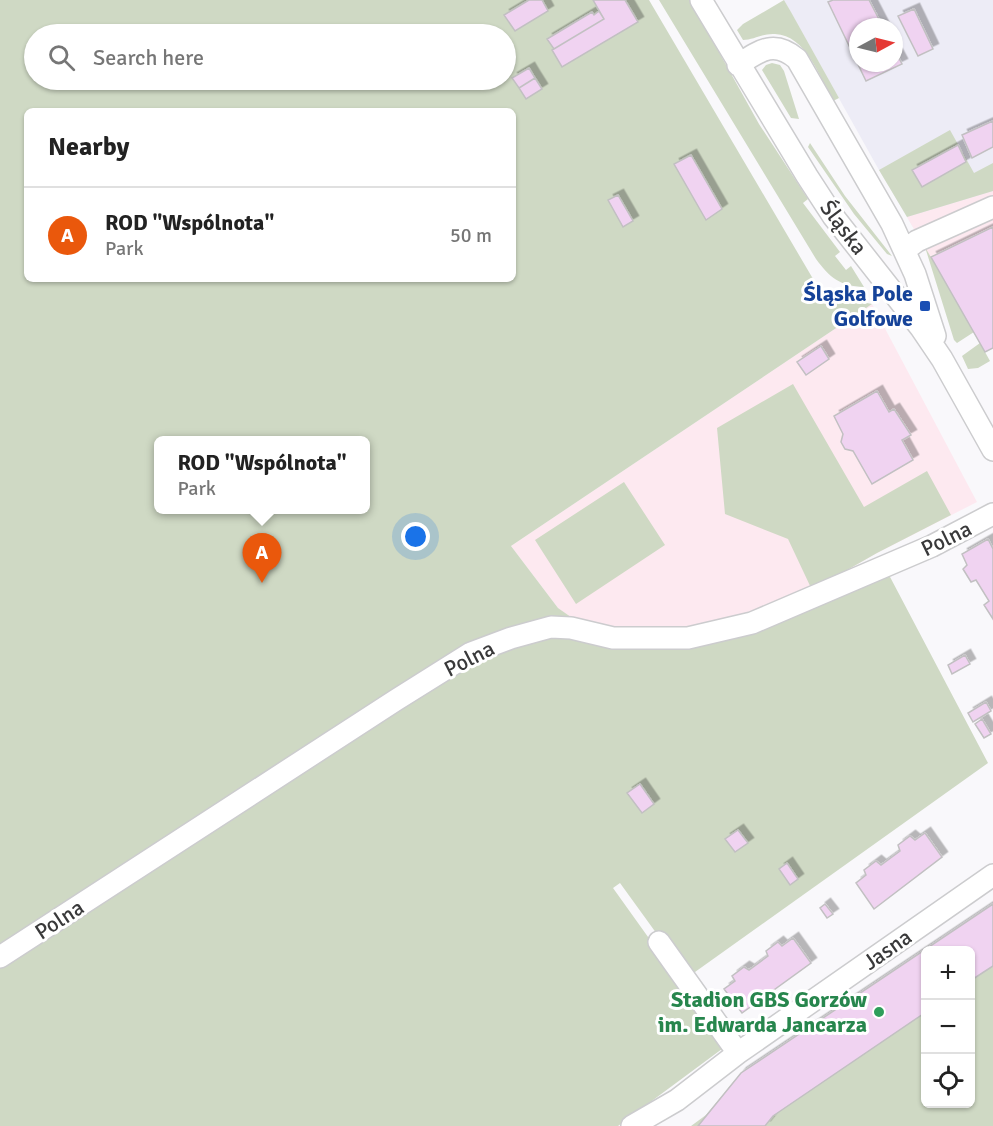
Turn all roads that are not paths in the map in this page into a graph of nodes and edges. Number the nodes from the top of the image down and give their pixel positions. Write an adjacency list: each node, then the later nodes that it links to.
1 (701, 0): 2 (street, Śląska)
2 (738, 65): 4 (street); 5 (street, Śląska)
3 (993, 207): 4 (street)
4 (905, 250): 5 (street)
5 (942, 359): 6 (street, Śląska)
6 (993, 450)
7 (993, 514): 10 (street, Polna)
8 (993, 875): 11 (street, Jasna)
9 (659, 942): 11 (street)
10 (0, 957)
11 (738, 1053): 12 (street, Jasna)
12 (632, 1126)

